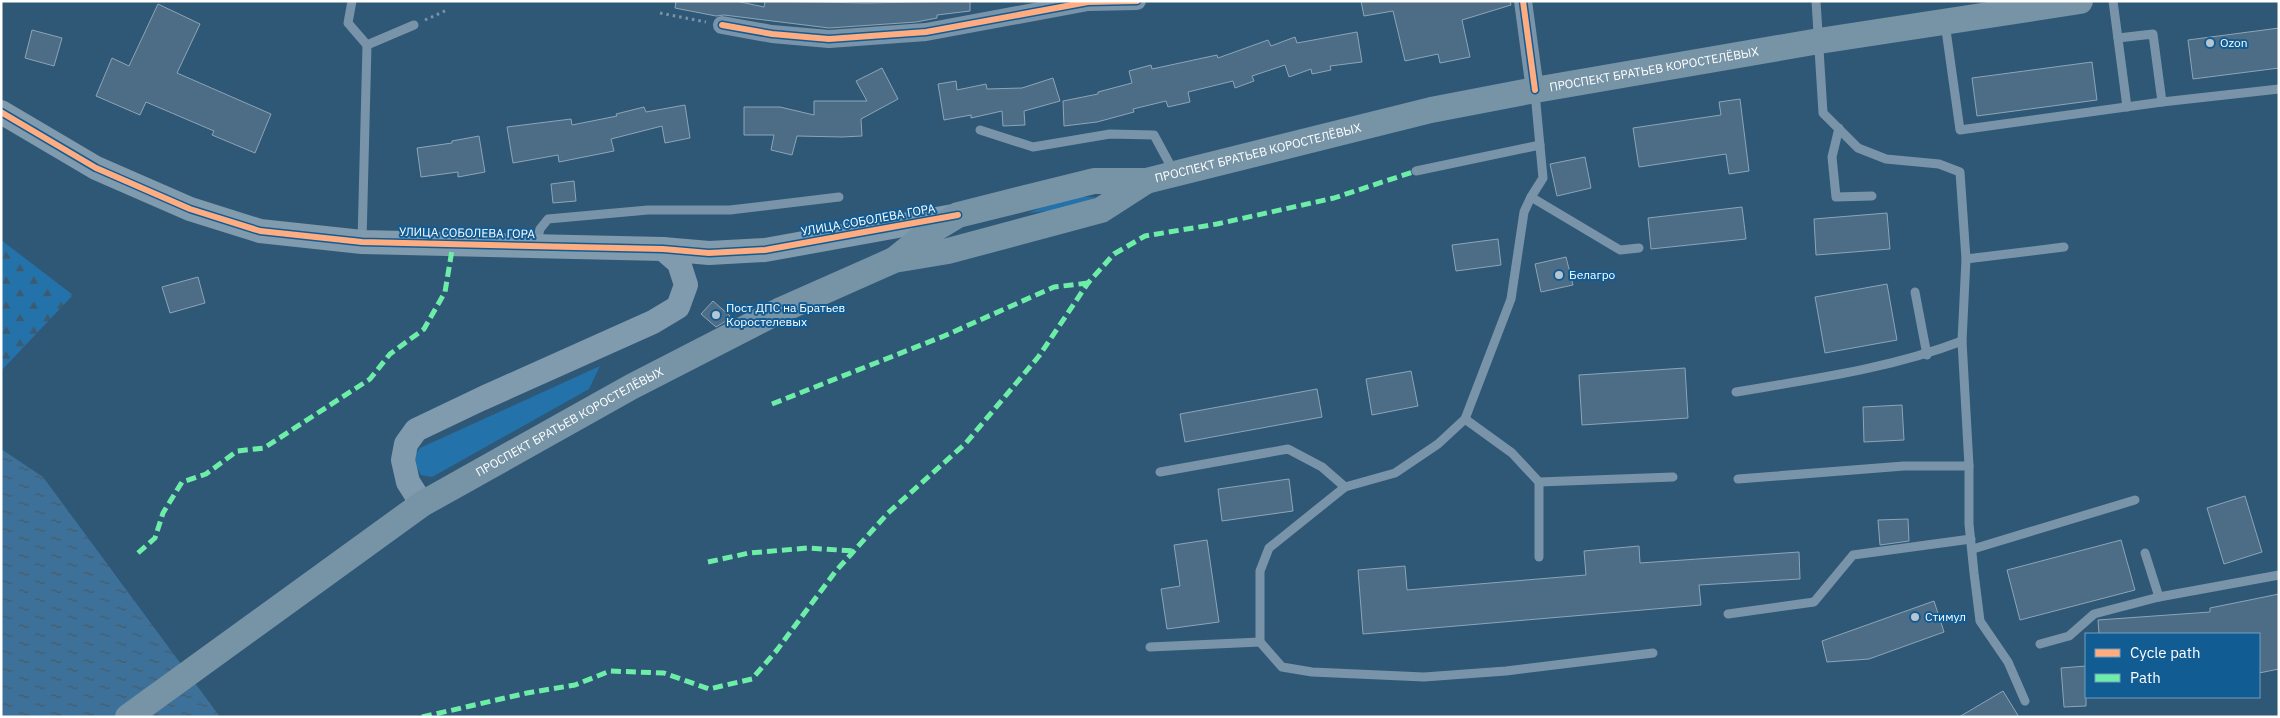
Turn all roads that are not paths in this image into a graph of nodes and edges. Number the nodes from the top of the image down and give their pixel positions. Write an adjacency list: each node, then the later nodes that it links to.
1 (352, 1): 13 (lane)
2 (1088, 1): 3 (street); 10 (street)
3 (1137, 1)
4 (1523, 1): 15 (street)
5 (1816, 1): 12 (lane)
6 (2080, 1): 8 (main road, ПРОСПЕКТ БРАТЬЕВ КОРОСТЕЛЁВЫХ)
7 (2113, 1): 11 (lane)
8 (1945, 22): 12 (main road, ПРОСПЕКТ БРАТЬЕВ КОРОСТЕЛЁВЫХ); 17 (lane)
9 (414, 25): 13 (lane)
10 (722, 25)
11 (2118, 38): 16 (lane); 17 (lane)
12 (1819, 41): 15 (main road, ПРОСПЕКТ БРАТЬЕВ КОРОСТЕЛЁВЫХ); 19 (lane)
13 (367, 45): 29 (lane)
14 (2279, 89): 16 (lane)
15 (1535, 90): 21 (lane); 23 (main road, ПРОСПЕКТ БРАТЬЕВ КОРОСТЕЛЁВЫХ)
16 (2162, 102): 17 (lane)
17 (2128, 107)
18 (1, 112): 29 (street, УЛИЦА СОБОЛЕВА ГОРА)
19 (1838, 128): 25 (lane); 34 (lane)
20 (980, 130): 23 (lane)
21 (1540, 145): 22 (lane); 27 (lane)
22 (1416, 171)
23 (1175, 174): 24 (main road, ПРОСПЕКТ БРАТЬЕВ КОРОСТЕЛЁВЫХ)
24 (1146, 181): 28 (main road, ПРОСПЕКТ БРАТЬЕВ КОРОСТЕЛЁВЫХ); 35 (main road, ПРОСПЕКТ БРАТЬЕВ КОРОСТЕЛЁВЫХ)
25 (1872, 196)
26 (839, 197): 30 (lane)
27 (1531, 197): 32 (lane); 40 (lane)
28 (958, 215): 33 (street, УЛИЦА СОБОЛЕВА ГОРА); 35 (main road, ПРОСПЕКТ БРАТЬЕВ КОРОСТЕЛЁВЫХ)
29 (362, 242): 30 (street, УЛИЦА СОБОЛЕВА ГОРА)
30 (536, 246): 33 (street, УЛИЦА СОБОЛЕВА ГОРА)
31 (2064, 247): 34 (lane)
32 (1639, 248)
33 (663, 249): 48 (street)
34 (1966, 259): 37 (lane)
35 (894, 260): 48 (main road, ПРОСПЕКТ БРАТЬЕВ КОРОСТЕЛЁВЫХ)
36 (1915, 292): 38 (lane)
37 (1962, 341): 38 (lane); 41 (lane)
38 (1927, 355): 39 (lane)
39 (1736, 392)
40 (1465, 419): 45 (lane); 46 (lane)
41 (1969, 466): 44 (lane); 49 (lane)
42 (1160, 472): 46 (lane)
43 (1672, 477): 45 (lane)
44 (1738, 479)
45 (1539, 482): 52 (lane)
46 (1345, 487): 56 (lane)
47 (2135, 500): 50 (lane)
48 (422, 504): 61 (main road, ПРОСПЕКТ БРАТЬЕВ КОРОСТЕЛЁВЫХ)
49 (1971, 539): 50 (lane); 55 (lane)
50 (1973, 549): 60 (lane)
51 (2145, 553): 54 (lane)
52 (1539, 557)
53 (2279, 574): 54 (lane)
54 (2159, 596): 57 (lane)
55 (1728, 614)
56 (1260, 642): 58 (lane); 59 (lane)
57 (2040, 644)
58 (1150, 647)
59 (1653, 653)
60 (2025, 701)
61 (128, 717)

